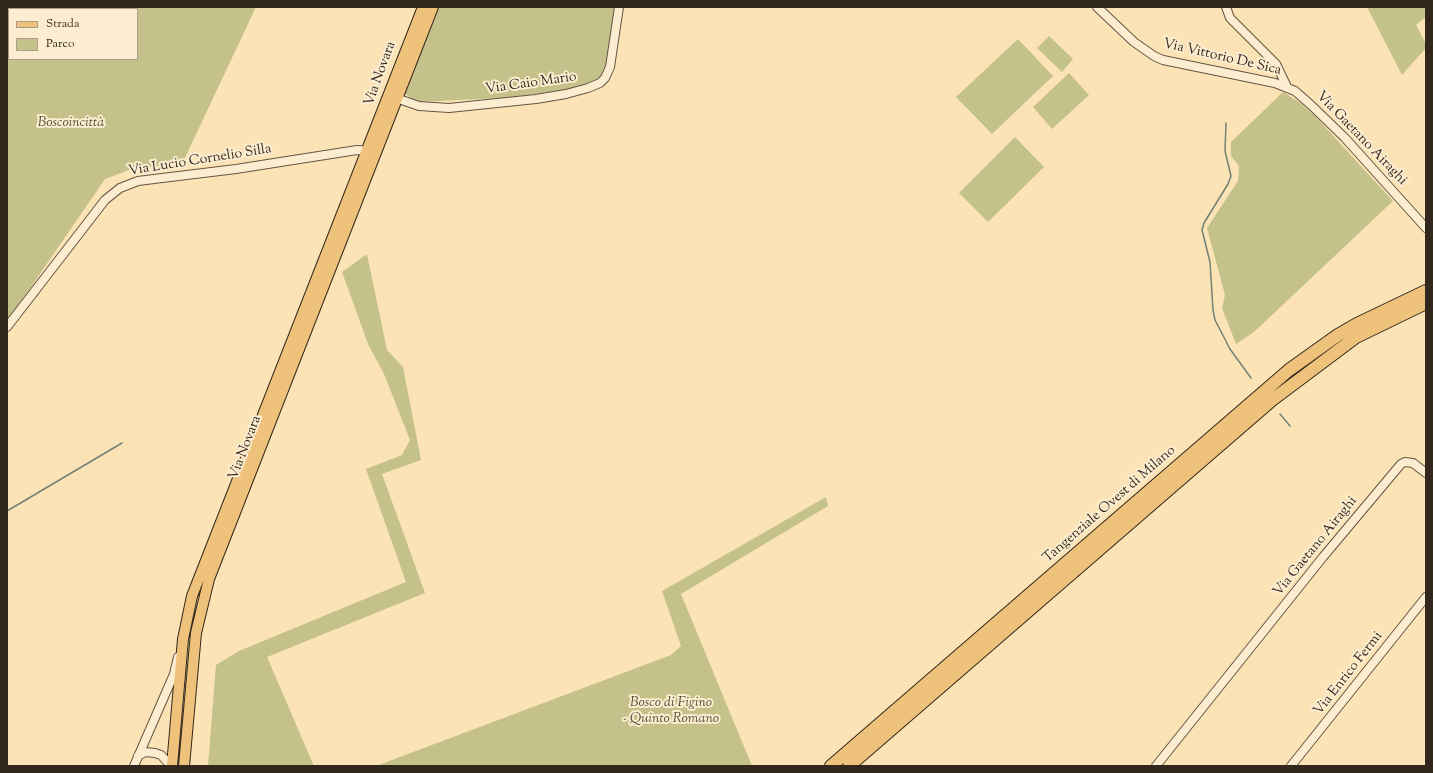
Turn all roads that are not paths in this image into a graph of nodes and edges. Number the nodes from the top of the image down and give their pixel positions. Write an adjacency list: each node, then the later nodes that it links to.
1 (423, 7): 9 (main road, Via Novara)
2 (433, 7): 9 (main road, Via Novara)
3 (619, 7): 9 (street, Via Caio Mario)
4 (1098, 7): 7 (street, Via Vittorio De Sica)
5 (1226, 7): 6 (street, Via Gaetano Airaghi)
6 (1278, 69): 7 (street); 8 (street, Via Gaetano Airaghi)
7 (1276, 83): 8 (street, Via Vittorio De Sica)
8 (1287, 87): 11 (street, Via Gaetano Airaghi)
9 (393, 97): 10 (main road, Via Novara)
10 (372, 151): 14 (street, Via Lucio Cornelio Silla); 17 (main road, Via Novara); 21 (main road, Via Novara)
11 (1426, 228)
12 (1426, 292): 22 (highway, Tangenziale Ovest di Milano)
13 (1426, 303): 23 (highway, Tangenziale Ovest di Milano)
14 (7, 327)
15 (1426, 473): 24 (street, Via Gaetano Airaghi)
16 (1426, 597): 25 (street, Via Enrico Fermi)
17 (183, 639): 18 (street, Via Novara); 20 (main road, Via Novara)
18 (138, 756): 19 (street, Via Novara); 20 (street, Via Novara)
19 (134, 766)
20 (171, 766)
21 (184, 766)
22 (831, 766)
23 (849, 766)
24 (1156, 766)
25 (1291, 766)

